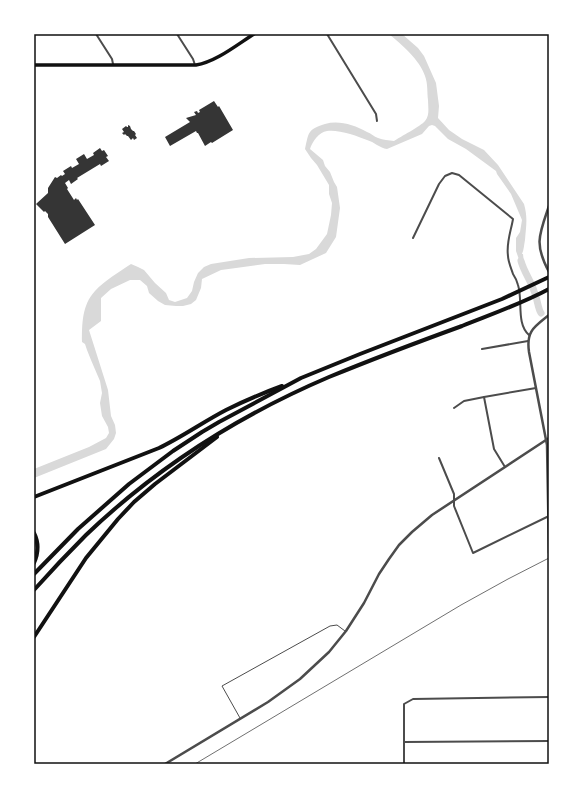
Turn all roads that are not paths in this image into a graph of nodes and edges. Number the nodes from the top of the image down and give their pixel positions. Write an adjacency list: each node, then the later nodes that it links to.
1 (96, 34): 7 (street)
2 (177, 34): 6 (street)
3 (326, 34): 8 (street)
4 (252, 35): 6 (main road)
5 (34, 65): 7 (main road)
6 (195, 65): 7 (main road)
7 (113, 66)
8 (377, 121)
9 (549, 206): 11 (street)
10 (413, 238): 15 (street)
11 (549, 272)
12 (549, 277): 18 (highway)
13 (549, 289): 22 (highway)
14 (549, 315): 15 (street)
15 (529, 335): 16 (street)
16 (528, 341): 17 (street); 19 (street)
17 (482, 349)
18 (301, 378): 27 (highway); 33 (highway)
19 (536, 388): 20 (street); 23 (street)
20 (484, 397): 21 (street); 25 (street)
21 (454, 408)
22 (233, 425): 34 (highway); 36 (highway)
23 (548, 439): 25 (street); 26 (street)
24 (439, 458): 28 (street)
25 (505, 467): 28 (street)
26 (549, 482): 29 (street)
27 (34, 497)
28 (454, 501): 29 (street); 35 (street)
29 (549, 516): 31 (street)
30 (34, 533): 32 (highway)
31 (549, 553)
32 (34, 563)
33 (34, 574)
34 (34, 590)
35 (346, 631): 38 (street); 38 (lane)
36 (34, 637)
37 (549, 697): 40 (street)
38 (240, 719): 41 (street)
39 (549, 741): 40 (street)
40 (404, 742): 42 (street)
41 (165, 764)
42 (404, 764)

